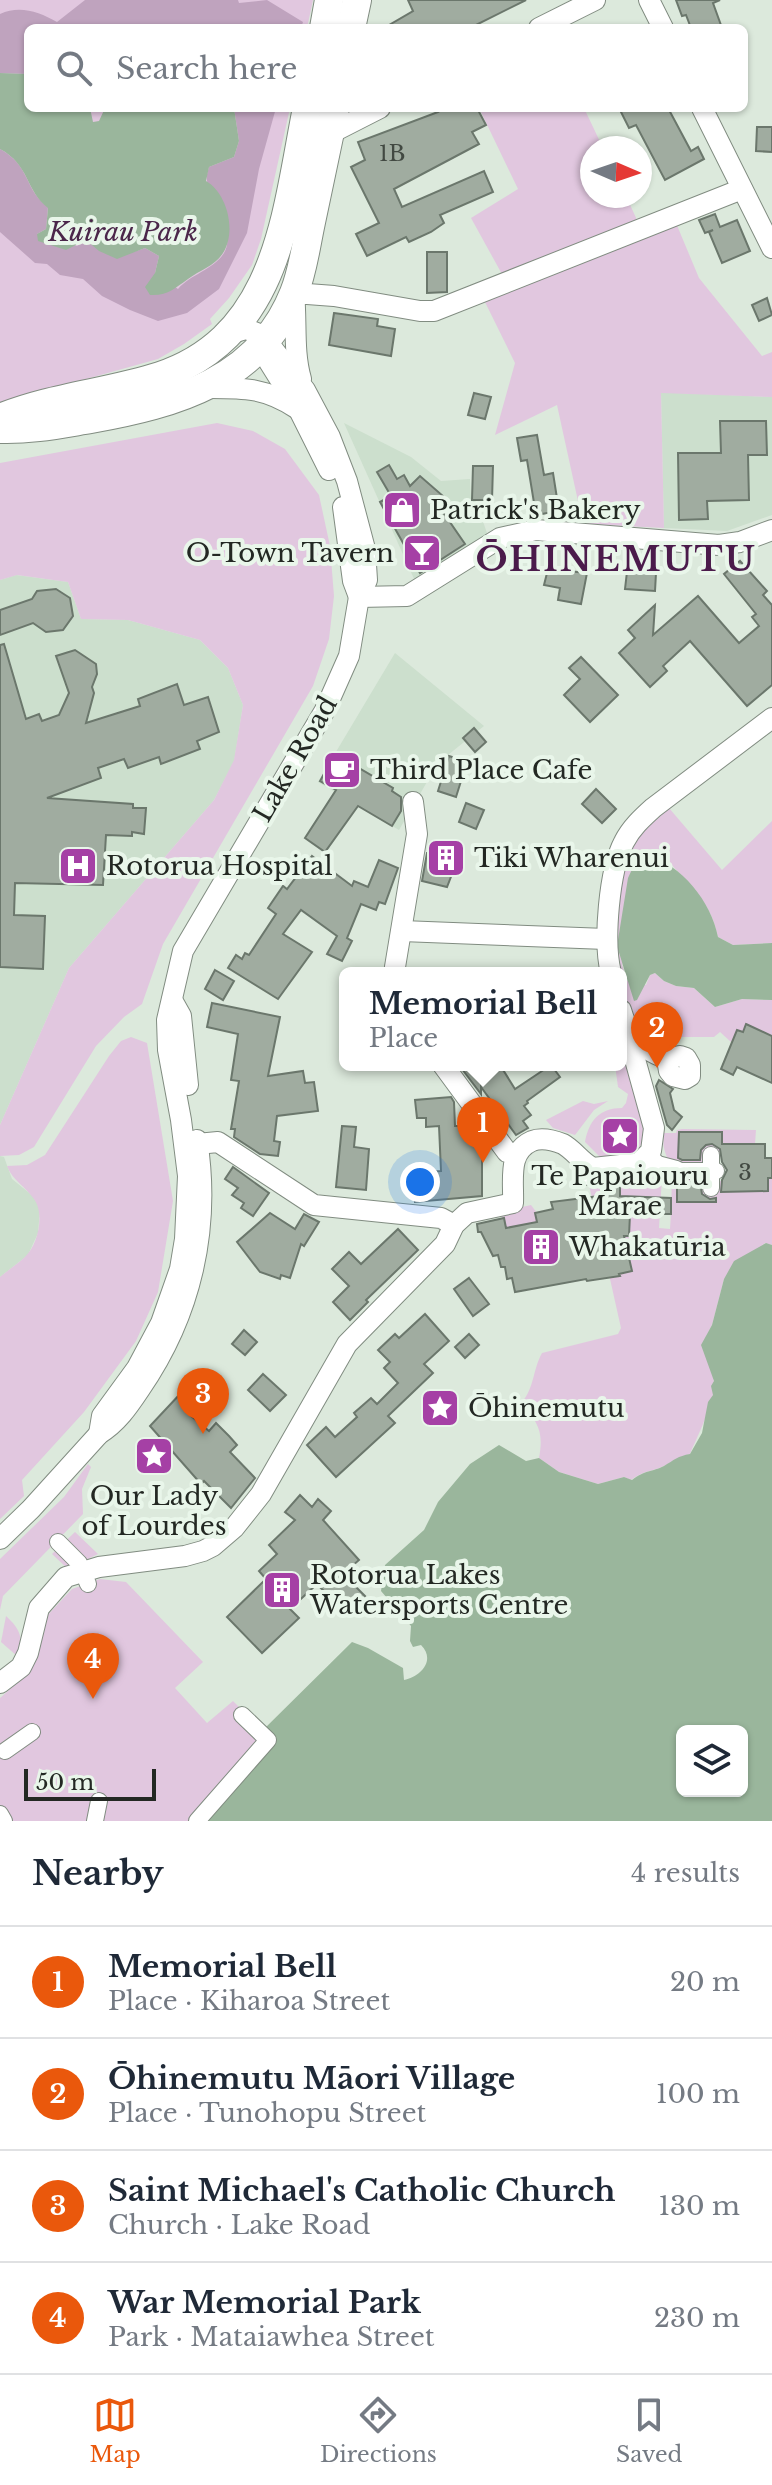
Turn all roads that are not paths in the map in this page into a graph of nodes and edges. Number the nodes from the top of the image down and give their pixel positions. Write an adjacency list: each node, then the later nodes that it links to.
1 (329, 0): 5 (main road)
2 (357, 0): 6 (main road)
3 (595, 0): 7 (street)
4 (649, 0): 8 (street)
5 (325, 24)
6 (352, 24)
7 (547, 24)
8 (661, 24)
9 (306, 112): 16 (main road)
10 (371, 112): 12 (street)
11 (704, 112): 13 (street)
12 (332, 121): 15 (main road, Lake Road)
13 (742, 189): 14 (street); 15 (street)
14 (772, 248)
15 (294, 293): 16 (main road, Lake Road); 18 (street, Lake Road)
16 (252, 331): 17 (main road); 18 (street, Lake Road); 19 (main road)
17 (205, 388): 18 (street); 20 (main road)
18 (302, 400): 22 (street, Lake Road); 22 (street, Lake Road)
19 (0, 418)
20 (0, 429)
21 (772, 530): 22 (street)
22 (359, 597): 33 (street, Lake Road)
23 (772, 718): 26 (street)
24 (413, 802): 25 (street)
25 (402, 931): 26 (street); 27 (street)
26 (606, 939): 28 (street)
27 (395, 967)
28 (610, 967)
29 (627, 1023): 31 (street)
30 (627, 1029): 35 (street)
31 (667, 1059)
32 (447, 1071): 34 (street)
33 (192, 1144): 38 (street); 39 (street, Lake Road)
34 (507, 1152)
35 (647, 1157): 36 (street); 38 (street)
36 (676, 1171): 37 (street)
37 (713, 1171)
38 (454, 1225): 41 (street)
39 (0, 1539)
40 (58, 1542): 41 (street)
41 (86, 1578): 42 (street)
42 (0, 1683)
43 (242, 1715): 50 (street)
44 (32, 1732): 45 (street)
45 (5, 1751)
46 (99, 1801): 49 (street)
47 (0, 1814): 48 (street)
48 (4, 1821)
49 (95, 1821)
50 (197, 1821)

